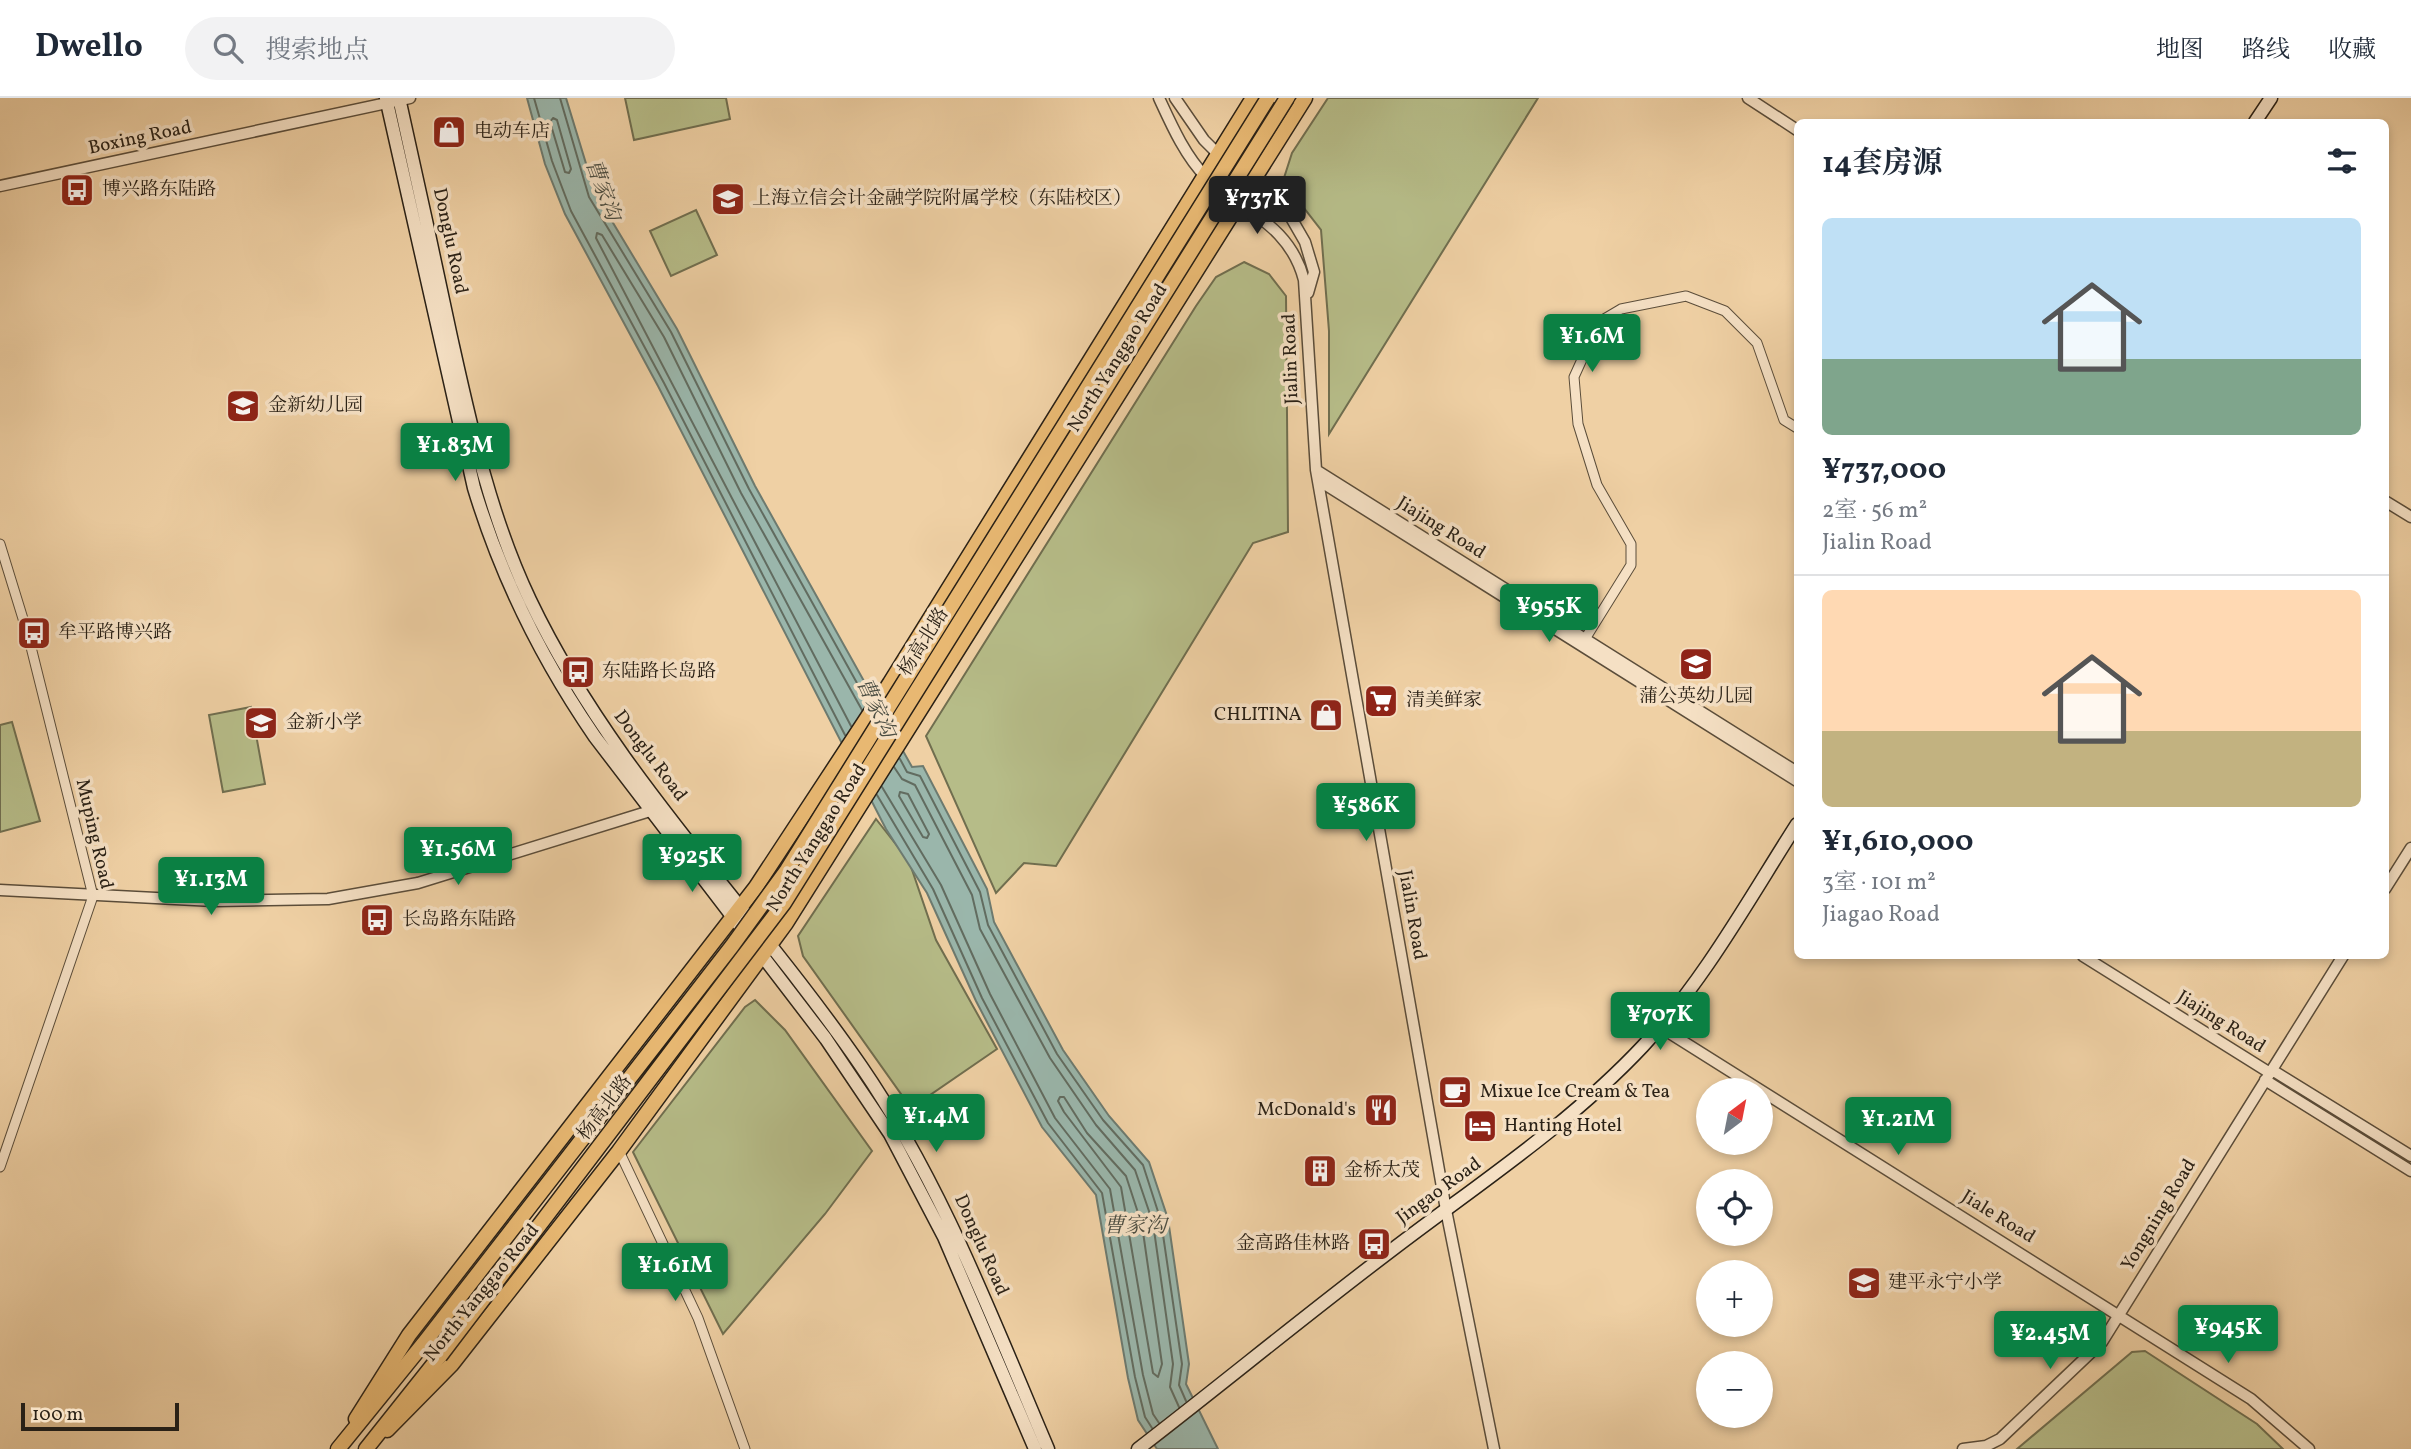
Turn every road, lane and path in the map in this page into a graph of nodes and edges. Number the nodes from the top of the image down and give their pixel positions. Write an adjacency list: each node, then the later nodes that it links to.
1 (1159, 98): 13 (street, Jialin Road)
2 (1175, 98): 12 (street)
3 (1253, 98): 12 (main road, North Yanggao Road)
4 (1268, 98): 44 (main road, 杨高北路, bridge)
5 (1287, 98): 45 (main road, 杨高北路, bridge)
6 (1305, 98): 14 (main road, North Yanggao Road)
7 (2271, 98): 10 (main road)
8 (397, 99): 15 (street, Boxing Road); 26 (main road, Donglu Road); 32 (main road, Donglu Road)
9 (1749, 99): 11 (street)
10 (2257, 119)
11 (1794, 128)
12 (1219, 155): 13 (main road, North Yanggao Road); 14 (street)
13 (1206, 176): 16 (street, Jialin Road); 32 (main road, North Yanggao Road)
14 (1253, 179): 16 (main road, North Yanggao Road); 17 (street)
15 (0, 186)
16 (1241, 202): 17 (street, Jialin Road); 33 (main road, North Yanggao Road)
17 (1307, 299): 19 (street, Jialin Road)
18 (1794, 427): 23 (street)
19 (1317, 475): 23 (street, Jiajing Road); 25 (street, Jiajing Road); 42 (street, Jialin Road)
20 (2389, 503): 21 (street)
21 (2411, 517)
22 (0, 544): 31 (street, Muping Road)
23 (1585, 639): 24 (street, Jiajing Road)
24 (1794, 770)
25 (1794, 779)
26 (650, 811): 31 (street); 32 (main road, Donglu Road)
27 (1794, 829): 36 (main road, Jingao Road)
28 (2411, 848): 29 (street)
29 (2389, 883)
30 (0, 890): 31 (street)
31 (93, 896): 40 (street, Muping Road)
32 (737, 913): 33 (main road, Donglu Road); 47 (main road, North Yanggao Road)
33 (767, 950): 38 (main road, North Yanggao Road); 50 (main road, Donglu Road); 51 (main road, Donglu Road)
34 (2089, 959): 37 (street, Jiajing Road)
35 (2341, 959): 37 (street, Yongning Road)
36 (1660, 1027): 42 (main road, Jingao Road); 43 (street, Jiale Road)
37 (2269, 1074): 39 (street, Jiajing Road); 41 (street, Jiajing Road); 43 (street, Yongning Road)
38 (619, 1151): 48 (main road, North Yanggao Road); 49 (street)
39 (2411, 1156)
40 (0, 1167)
41 (2411, 1171)
42 (1446, 1210): 52 (main road, Jingao Road); 53 (street, Jialin Road)
43 (2120, 1314): 46 (street, Yongning Road); 55 (street, Jiale Road)
44 (424, 1343): 47 (main road, North Yanggao Road)
45 (440, 1356): 48 (main road, North Yanggao Road)
46 (1996, 1446): 54 (street, Yongning Road)
47 (337, 1449)
48 (368, 1449)
49 (745, 1449)
50 (1035, 1449)
51 (1048, 1449)
52 (1138, 1449)
53 (1494, 1449)
54 (1963, 1449)
55 (2309, 1449)

